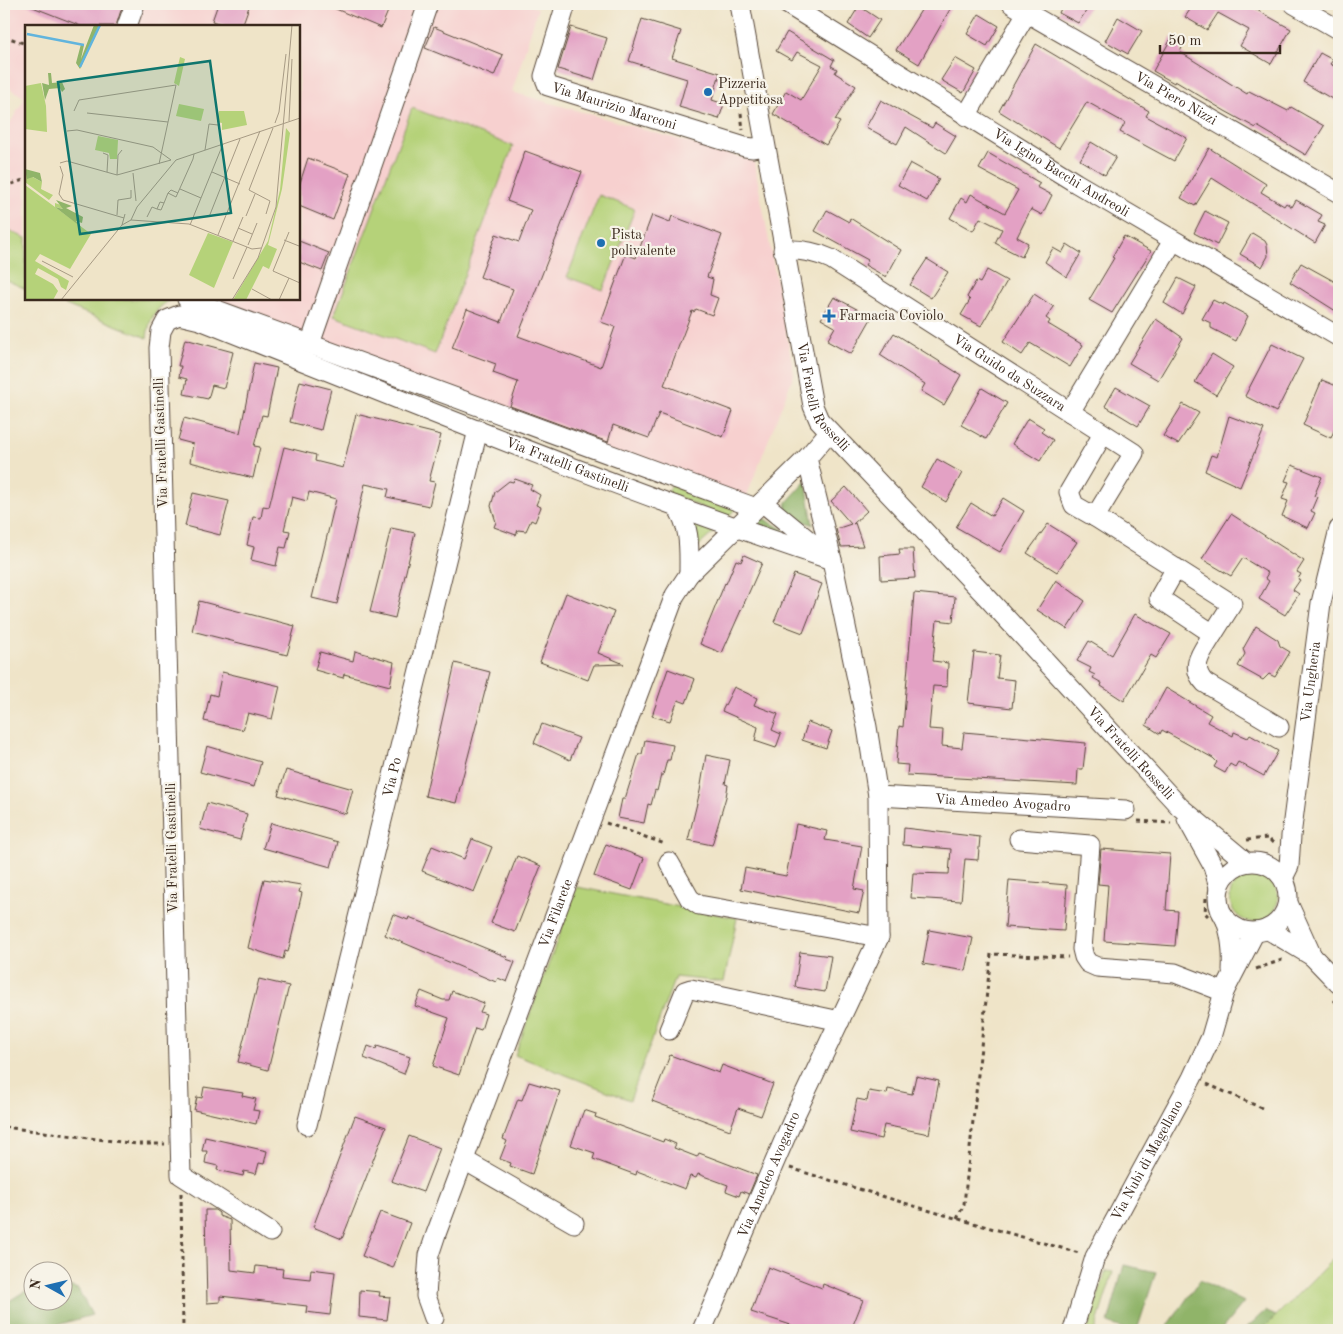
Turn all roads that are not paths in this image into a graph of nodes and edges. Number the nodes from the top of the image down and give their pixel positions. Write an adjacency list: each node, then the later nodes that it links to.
1 (135, 4): 8 (street)
2 (428, 4): 17 (street)
3 (566, 4): 11 (street, Via Maurizio Marconi)
4 (740, 4): 11 (street, Via Fratelli Rosselli)
5 (787, 4): 10 (street, Via Igino Bacchi Andreoli)
6 (1294, 4): 9 (street)
7 (1024, 7): 10 (street); 12 (street, Via Piero Nizzi)
8 (127, 25)
9 (1339, 30)
10 (966, 116): 13 (street, Via Igino Bacchi Andreoli)
11 (764, 146): 14 (street, Via Fratelli Rosselli)
12 (1339, 194)
13 (1173, 241): 16 (street, Via Igino Bacchi Andreoli); 18 (street)
14 (784, 250): 18 (street, Via Guido da Suzzara); 20 (street, Via Fratelli Rosselli)
15 (190, 300): 17 (street)
16 (1339, 337)
17 (310, 344): 23 (street)
18 (1070, 412): 21 (street, Via Guido da Suzzara)
19 (478, 430): 24 (street, Via Fratelli Gastinelli); 51 (street, Via Po); 54 (street, Via Fratelli Gastinelli)
20 (829, 432): 22 (street); 34 (street, Via Fratelli Rosselli)
21 (1103, 434): 25 (street); 25 (street, Via Guido da Suzzara)
22 (807, 458): 23 (street); 28 (street, Via Amedeo Avogadro)
23 (759, 505): 26 (street); 28 (street)
24 (676, 506): 26 (street, Via Fratelli Gastinelli); 30 (street)
25 (1095, 517): 29 (street)
26 (734, 528): 28 (street, Via Fratelli Gastinelli); 30 (street, Via Filarete)
27 (1339, 529): 36 (street, Via Ungheria)
28 (832, 560): 33 (street, Via Amedeo Avogadro)
29 (1176, 568): 31 (street); 31 (street)
30 (689, 574): 52 (street, Via Filarete)
31 (1213, 634): 32 (street)
32 (1279, 727)
33 (878, 796): 35 (street, Via Amedeo Avogadro); 45 (street, Via Amedeo Avogadro)
34 (1180, 808): 39 (street, Via Fratelli Rosselli); 41 (street, Via Fratelli Rosselli)
35 (1126, 810)
36 (1290, 836): 39 (street); 40 (street, Via Ungheria)
37 (1019, 839): 48 (street)
38 (667, 853): 45 (street)
39 (1255, 862): 40 (street, Via Fratelli Rosselli); 41 (street)
40 (1283, 878): 42 (street)
41 (1219, 887): 43 (street, Via Fratelli Rosselli)
42 (1288, 903): 44 (street); 46 (street)
43 (1224, 916): 44 (street); 48 (street, Via Nubi di Magellano)
44 (1261, 931): 46 (street); 48 (street, Via Nubi di Magellano)
45 (879, 937): 49 (street, Via Amedeo Avogadro)
46 (1312, 956): 47 (street)
47 (1339, 984)
48 (1228, 985): 57 (street, Via Nubi di Magellano)
49 (840, 1021): 50 (street); 56 (street, Via Amedeo Avogadro)
50 (670, 1030)
51 (307, 1125)
52 (464, 1160): 53 (street); 55 (street, Via Filarete)
53 (574, 1223)
54 (270, 1232)
55 (434, 1318)
56 (702, 1330)
57 (1073, 1330)

